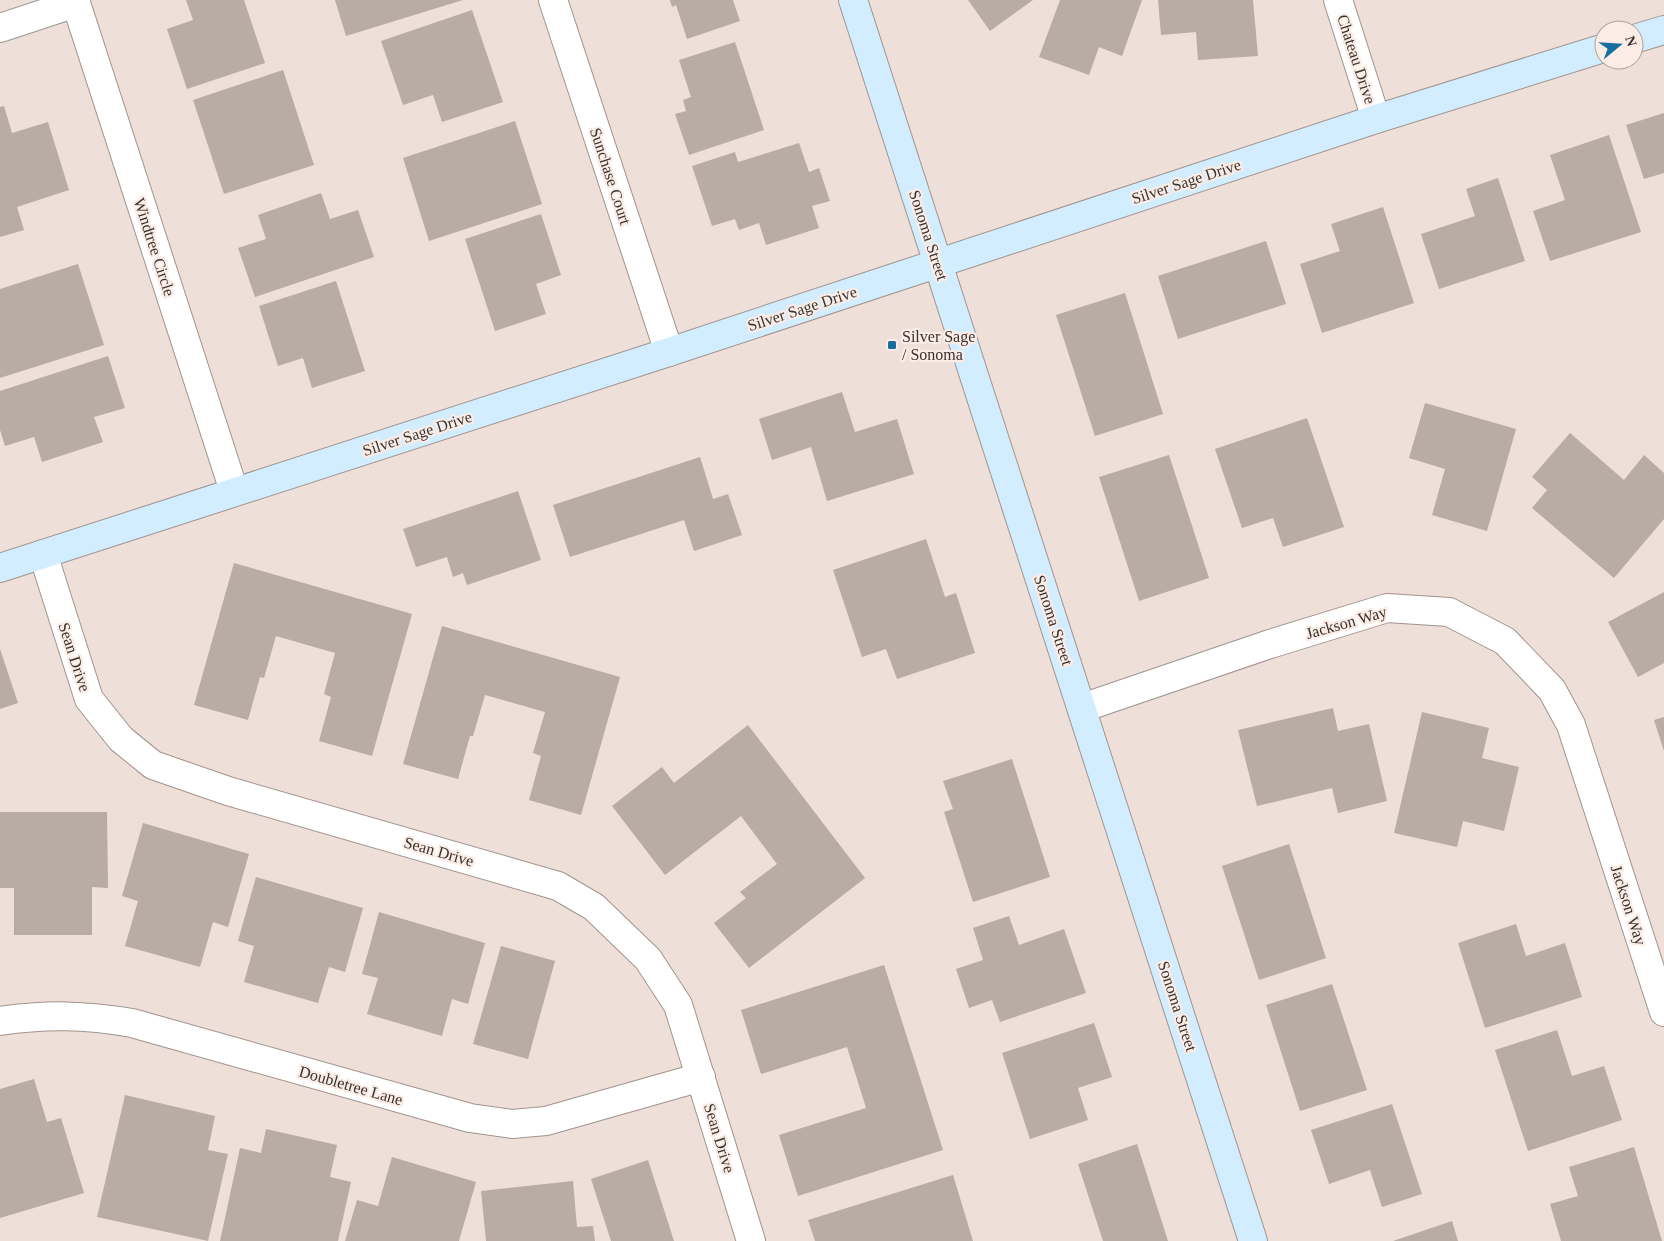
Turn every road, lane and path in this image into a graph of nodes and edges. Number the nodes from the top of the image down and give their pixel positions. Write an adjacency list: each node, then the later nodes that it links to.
1 (553, 0): 11 (street, Sunchase Court)
2 (853, 0): 10 (street, Sonoma Street)
3 (1338, 0): 9 (street, Chateau Drive)
4 (76, 2): 5 (street, Windtree Circle); 12 (street, Windtree Circle)
5 (0, 28)
6 (1664, 30): 7 (street)
7 (1644, 36)
8 (1594, 51): 9 (street, Silver Sage Drive)
9 (1376, 118): 10 (street, Silver Sage Drive)
10 (938, 263): 11 (street, Silver Sage Drive); 15 (street, Sonoma Street)
11 (669, 352): 12 (street, Silver Sage Drive)
12 (234, 491): 13 (street, Silver Sage Drive)
13 (43, 554): 14 (street, Silver Sage Drive); 18 (street, Sean Drive)
14 (0, 568)
15 (1082, 708): 16 (street, Jackson Way); 20 (street, Sonoma Street)
16 (1664, 1012)
17 (0, 1021): 18 (street, Doubletree Lane)
18 (701, 1077): 19 (street, Sean Drive)
19 (751, 1241)
20 (1253, 1241)

